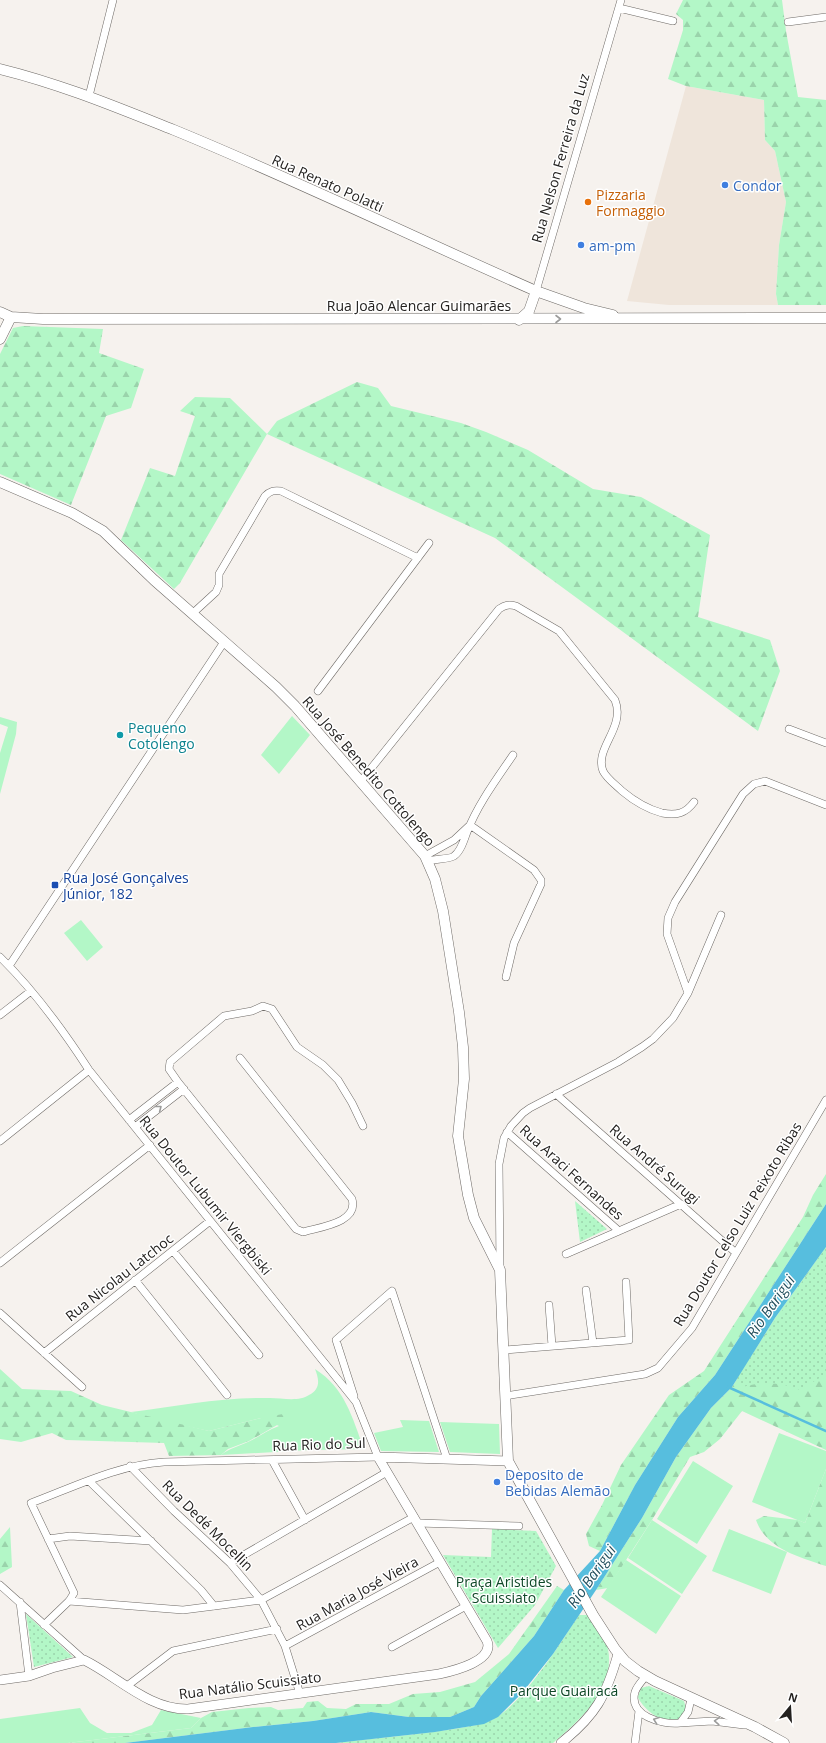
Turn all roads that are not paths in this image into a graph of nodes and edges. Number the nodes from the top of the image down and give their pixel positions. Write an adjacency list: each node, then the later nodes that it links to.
1 (113, 0): 8 (street)
2 (621, 0): 3 (street, Rua Nelson Ferreira da Luz)
3 (619, 8): 5 (street); 9 (street, Rua Nelson Ferreira da Luz)
4 (826, 17): 6 (street)
5 (673, 20)
6 (788, 22)
7 (0, 69): 8 (main road, Rua Renato Polatti)
8 (89, 96): 9 (main road, Rua Renato Polatti)
9 (536, 292): 13 (main road, Rua Renato Polatti); 14 (main road, Rua Nelson Ferreira da Luz)
10 (0, 312): 11 (main road)
11 (11, 317): 14 (main road, Rua João Alencar Guimarães); 15 (main road)
12 (826, 318): 13 (main road, Rua João Alencar Guimarães)
13 (645, 319): 14 (main road, Rua João Alencar Guimarães, one-way to 13)
14 (519, 320)
15 (0, 339)
16 (0, 482): 19 (main road, Rua José Benedito Cottolengo)
17 (429, 543): 18 (street)
18 (418, 558): 19 (street); 21 (street)
19 (192, 614): 20 (main road, Rua José Benedito Cottolengo)
20 (224, 642): 25 (main road, Rua José Benedito Cottolengo); 32 (street)
21 (318, 691)
22 (788, 729): 23 (street)
23 (826, 744)
24 (513, 755): 28 (street)
25 (361, 781): 26 (street); 29 (main road, Rua José Benedito Cottolengo)
26 (694, 802)
27 (826, 805): 35 (street)
28 (470, 825): 29 (street); 29 (street); 33 (street)
29 (426, 858): 56 (main road, Rua José Benedito Cottolengo)
30 (721, 915): 35 (street)
31 (0, 957): 32 (street, Rua Doutor Lubumir Viergbiski)
32 (9, 966): 34 (street, Rua Doutor Lubumir Viergbiski)
33 (506, 977)
34 (31, 991): 36 (street); 38 (street, Rua Doutor Lubumir Viergbiski)
35 (688, 993): 41 (street)
36 (0, 1015)
37 (240, 1058): 40 (street)
38 (89, 1070): 43 (street, Rua Doutor Lubumir Viergbiski); 47 (street)
39 (178, 1082): 40 (street); 43 (street); 44 (street)
40 (184, 1089): 45 (street, one-way to 40)
41 (556, 1094): 46 (street); 49 (street, Rua André Surugi)
42 (826, 1100): 53 (street, Rua Doutor Celso Luiz Peixoto Ribas)
43 (129, 1120): 45 (street, Rua Doutor Lubumir Viergbiski)
44 (363, 1126)
45 (135, 1127): 48 (street, Rua Doutor Lubumir Viergbiski)
46 (507, 1132): 51 (street, Rua Araci Fernandes); 56 (street)
47 (0, 1141)
48 (150, 1145): 50 (street, Rua Doutor Lubumir Viergbiski); 55 (street)
49 (680, 1204): 51 (street); 53 (street, Rua André Surugi)
50 (210, 1221): 52 (street, Rua Nicolau Latchoc); 70 (street, Rua Doutor Lubumir Viergbiski)
51 (619, 1231): 54 (street)
52 (173, 1250): 57 (street, Rua Nicolau Latchoc); 66 (street)
53 (736, 1253): 69 (street, Rua Doutor Celso Luiz Peixoto Ribas)
54 (566, 1254)
55 (0, 1263)
56 (500, 1270): 64 (main road, Rua José Benedito Cottolengo)
57 (135, 1280): 65 (street, Rua Nicolau Latchoc); 68 (street)
58 (626, 1282): 62 (street)
59 (586, 1290): 62 (street)
60 (549, 1305): 63 (street)
61 (0, 1313): 65 (street)
62 (593, 1343): 63 (street)
63 (552, 1346): 64 (street)
64 (504, 1350): 69 (main road, Rua José Benedito Cottolengo)
65 (44, 1353): 67 (street)
66 (260, 1355)
67 (82, 1387)
68 (227, 1395)
69 (506, 1396): 74 (main road, Rua José Benedito Cottolengo)
70 (356, 1402): 71 (street, Rua Doutor Lubumir Viergbiski); 72 (street)
71 (378, 1457): 72 (street, Rua Rio do Sul); 73 (street, Rua Rio do Sul); 76 (street)
72 (447, 1459): 74 (street, Rua Rio do Sul)
73 (272, 1460): 75 (street, Rua Rio do Sul); 78 (street)
74 (508, 1461): 95 (main road, Rua José Benedito Cottolengo)
75 (130, 1466): 77 (street, Rua Rio do Sul); 84 (street, Rua Dedé Mocellin)
76 (387, 1472): 78 (street); 79 (street)
77 (89, 1481): 81 (street, Rua Rio do Sul); 82 (street)
78 (305, 1520): 84 (street)
79 (416, 1520): 80 (street); 83 (street); 86 (street)
80 (520, 1526)
81 (48, 1539): 82 (street); 87 (street)
82 (151, 1541): 89 (street)
83 (440, 1562): 90 (street); 93 (street, Rua Maria José Vieira)
84 (230, 1563): 86 (street, Rua Dedé Mocellin)
85 (0, 1585): 88 (street, Rua Natálio Scuissiato)
86 (261, 1600): 89 (street); 92 (street, Rua Dedé Mocellin)
87 (68, 1601): 89 (street); 91 (street)
88 (20, 1602): 91 (street, Rua Natálio Scuissiato); 97 (street)
89 (214, 1606)
90 (466, 1606): 94 (street); 101 (street, Rua Natálio Scuissiato)
91 (44, 1625): 96 (street, Rua Natálio Scuissiato)
92 (276, 1630): 93 (street, Rua Dedé Mocellin); 100 (street)
93 (286, 1646): 101 (street, Rua Dedé Mocellin)
94 (392, 1647)
95 (618, 1654): 98 (main road, Rua José Benedito Cottolengo); 106 (street)
96 (84, 1660): 97 (street); 100 (street, Rua Natálio Scuissiato)
97 (29, 1676): 99 (street)
98 (646, 1676): 102 (main road, Rua José Benedito Cottolengo); 103 (street)
99 (0, 1680)
100 (127, 1686): 101 (street, Rua Natálio Scuissiato)
101 (300, 1694)
102 (691, 1699): 104 (street); 105 (main road, Rua José Benedito Cottolengo)
103 (638, 1711): 104 (street, one-way to 103); 107 (street)
104 (680, 1723): 105 (street, one-way to 104)
105 (755, 1727): 108 (main road, Rua José Benedito Cottolengo)
106 (561, 1743)
107 (635, 1743)
108 (784, 1743)

